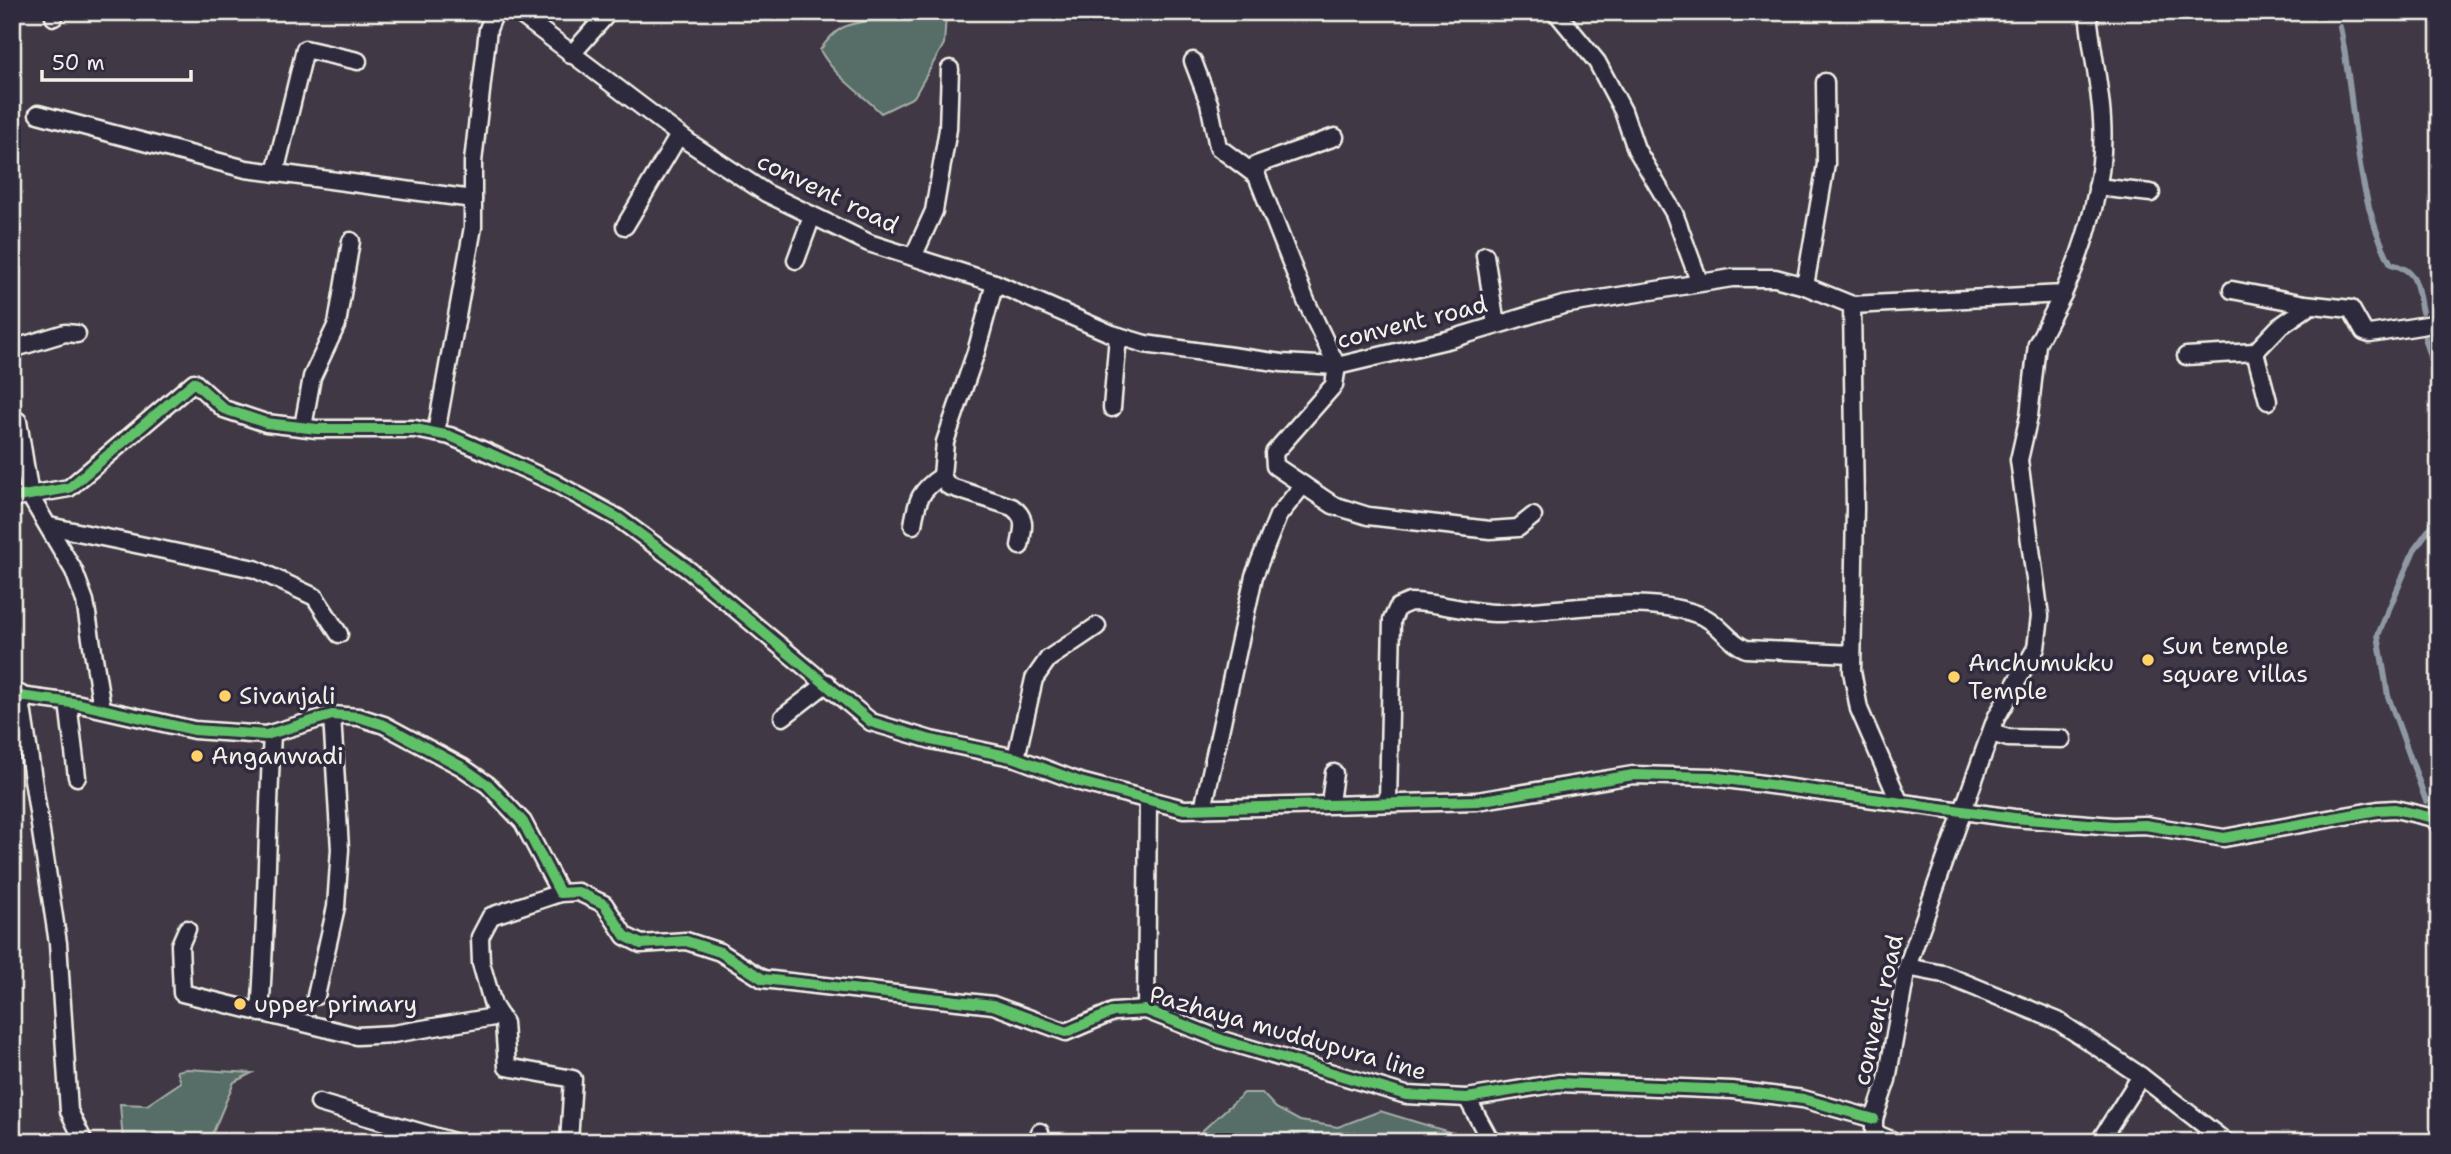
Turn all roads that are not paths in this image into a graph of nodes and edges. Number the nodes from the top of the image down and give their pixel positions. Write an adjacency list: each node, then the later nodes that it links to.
1 (495, 12): 18 (street)
2 (517, 12): 6 (street, convent road)
3 (609, 12): 6 (street)
4 (1556, 12): 25 (street)
5 (2088, 12): 16 (street, convent road)
6 (571, 55): 12 (street, convent road)
7 (358, 61): 14 (street)
8 (1193, 61): 15 (street)
9 (950, 69): 23 (street)
10 (1825, 82): 27 (street)
11 (38, 114): 14 (street)
12 (679, 135): 19 (street, convent road); 20 (street)
13 (1335, 137): 15 (street)
14 (275, 173): 18 (street)
15 (1257, 176): 39 (street)
16 (2097, 187): 17 (street); 29 (street, convent road)
17 (2151, 193)
18 (473, 199): 44 (street)
19 (812, 216): 23 (street, convent road); 24 (street)
20 (625, 226)
21 (351, 241): 43 (street)
22 (1485, 255): 33 (street)
23 (913, 257): 26 (street, convent road)
24 (796, 260)
25 (1699, 281): 27 (street, convent road); 33 (street, convent road)
26 (995, 283): 35 (street, convent road); 45 (street)
27 (1805, 286): 30 (street, convent road)
28 (2232, 290): 31 (street)
29 (2063, 294): 30 (street); 62 (street, convent road)
30 (1852, 305): 55 (street)
31 (2311, 305): 32 (street); 37 (street)
32 (2439, 323)
33 (1496, 325): 39 (street, convent road)
34 (77, 334): 36 (street)
35 (1118, 336): 39 (street, convent road); 41 (street)
36 (12, 349)
37 (2255, 352): 38 (street); 40 (street)
38 (2186, 356)
39 (1337, 366): 46 (street)
40 (2268, 401)
41 (1112, 408)
42 (18, 421): 47 (street)
43 (303, 427): 44 (street); 47 (street)
44 (436, 433): 56 (street)
45 (942, 476): 50 (street); 52 (street)
46 (1303, 485): 49 (street); 72 (street)
47 (30, 496): 48 (street); 51 (street)
48 (12, 498)
49 (1534, 516)
50 (913, 525)
51 (49, 526): 54 (street); 59 (street)
52 (1020, 546)
53 (1097, 626): 65 (street)
54 (340, 634)
55 (1852, 654): 69 (street); 70 (street)
56 (827, 683): 61 (street); 65 (street)
57 (16, 695): 58 (street); 86 (street)
58 (68, 702): 59 (street); 67 (street)
59 (102, 708): 63 (street)
60 (332, 715): 63 (street); 75 (street); 78 (street)
61 (783, 717)
62 (1991, 733): 64 (street); 73 (street, convent road)
63 (272, 734): 80 (street)
64 (2062, 739)
65 (1016, 758): 68 (street)
66 (1334, 773): 71 (street)
67 (77, 777)
68 (1148, 801): 72 (street); 79 (street)
69 (1899, 801): 70 (street); 73 (street)
70 (1388, 802): 71 (street)
71 (1330, 803): 72 (street)
72 (1203, 809)
73 (1962, 810): 74 (street); 77 (street, convent road)
74 (2439, 826)
75 (560, 893): 79 (street, Pazhaya muddupura line); 81 (street)
76 (187, 929): 80 (street)
77 (1907, 967): 82 (street); 85 (street, convent road)
78 (316, 996)
79 (1146, 1010): 83 (street, Pazhaya muddupura line)
80 (260, 1013): 81 (street)
81 (500, 1016): 88 (street)
82 (2141, 1076): 91 (street); 92 (street)
83 (1467, 1098): 85 (street, Pazhaya muddupura line); 89 (street)
84 (319, 1103): 87 (street)
85 (1874, 1131): 90 (street, Pazhaya muddupura line)
86 (85, 1142)
87 (454, 1142)
88 (569, 1142)
89 (1491, 1142)
90 (1896, 1142)
91 (2099, 1142)
92 (2226, 1142)

